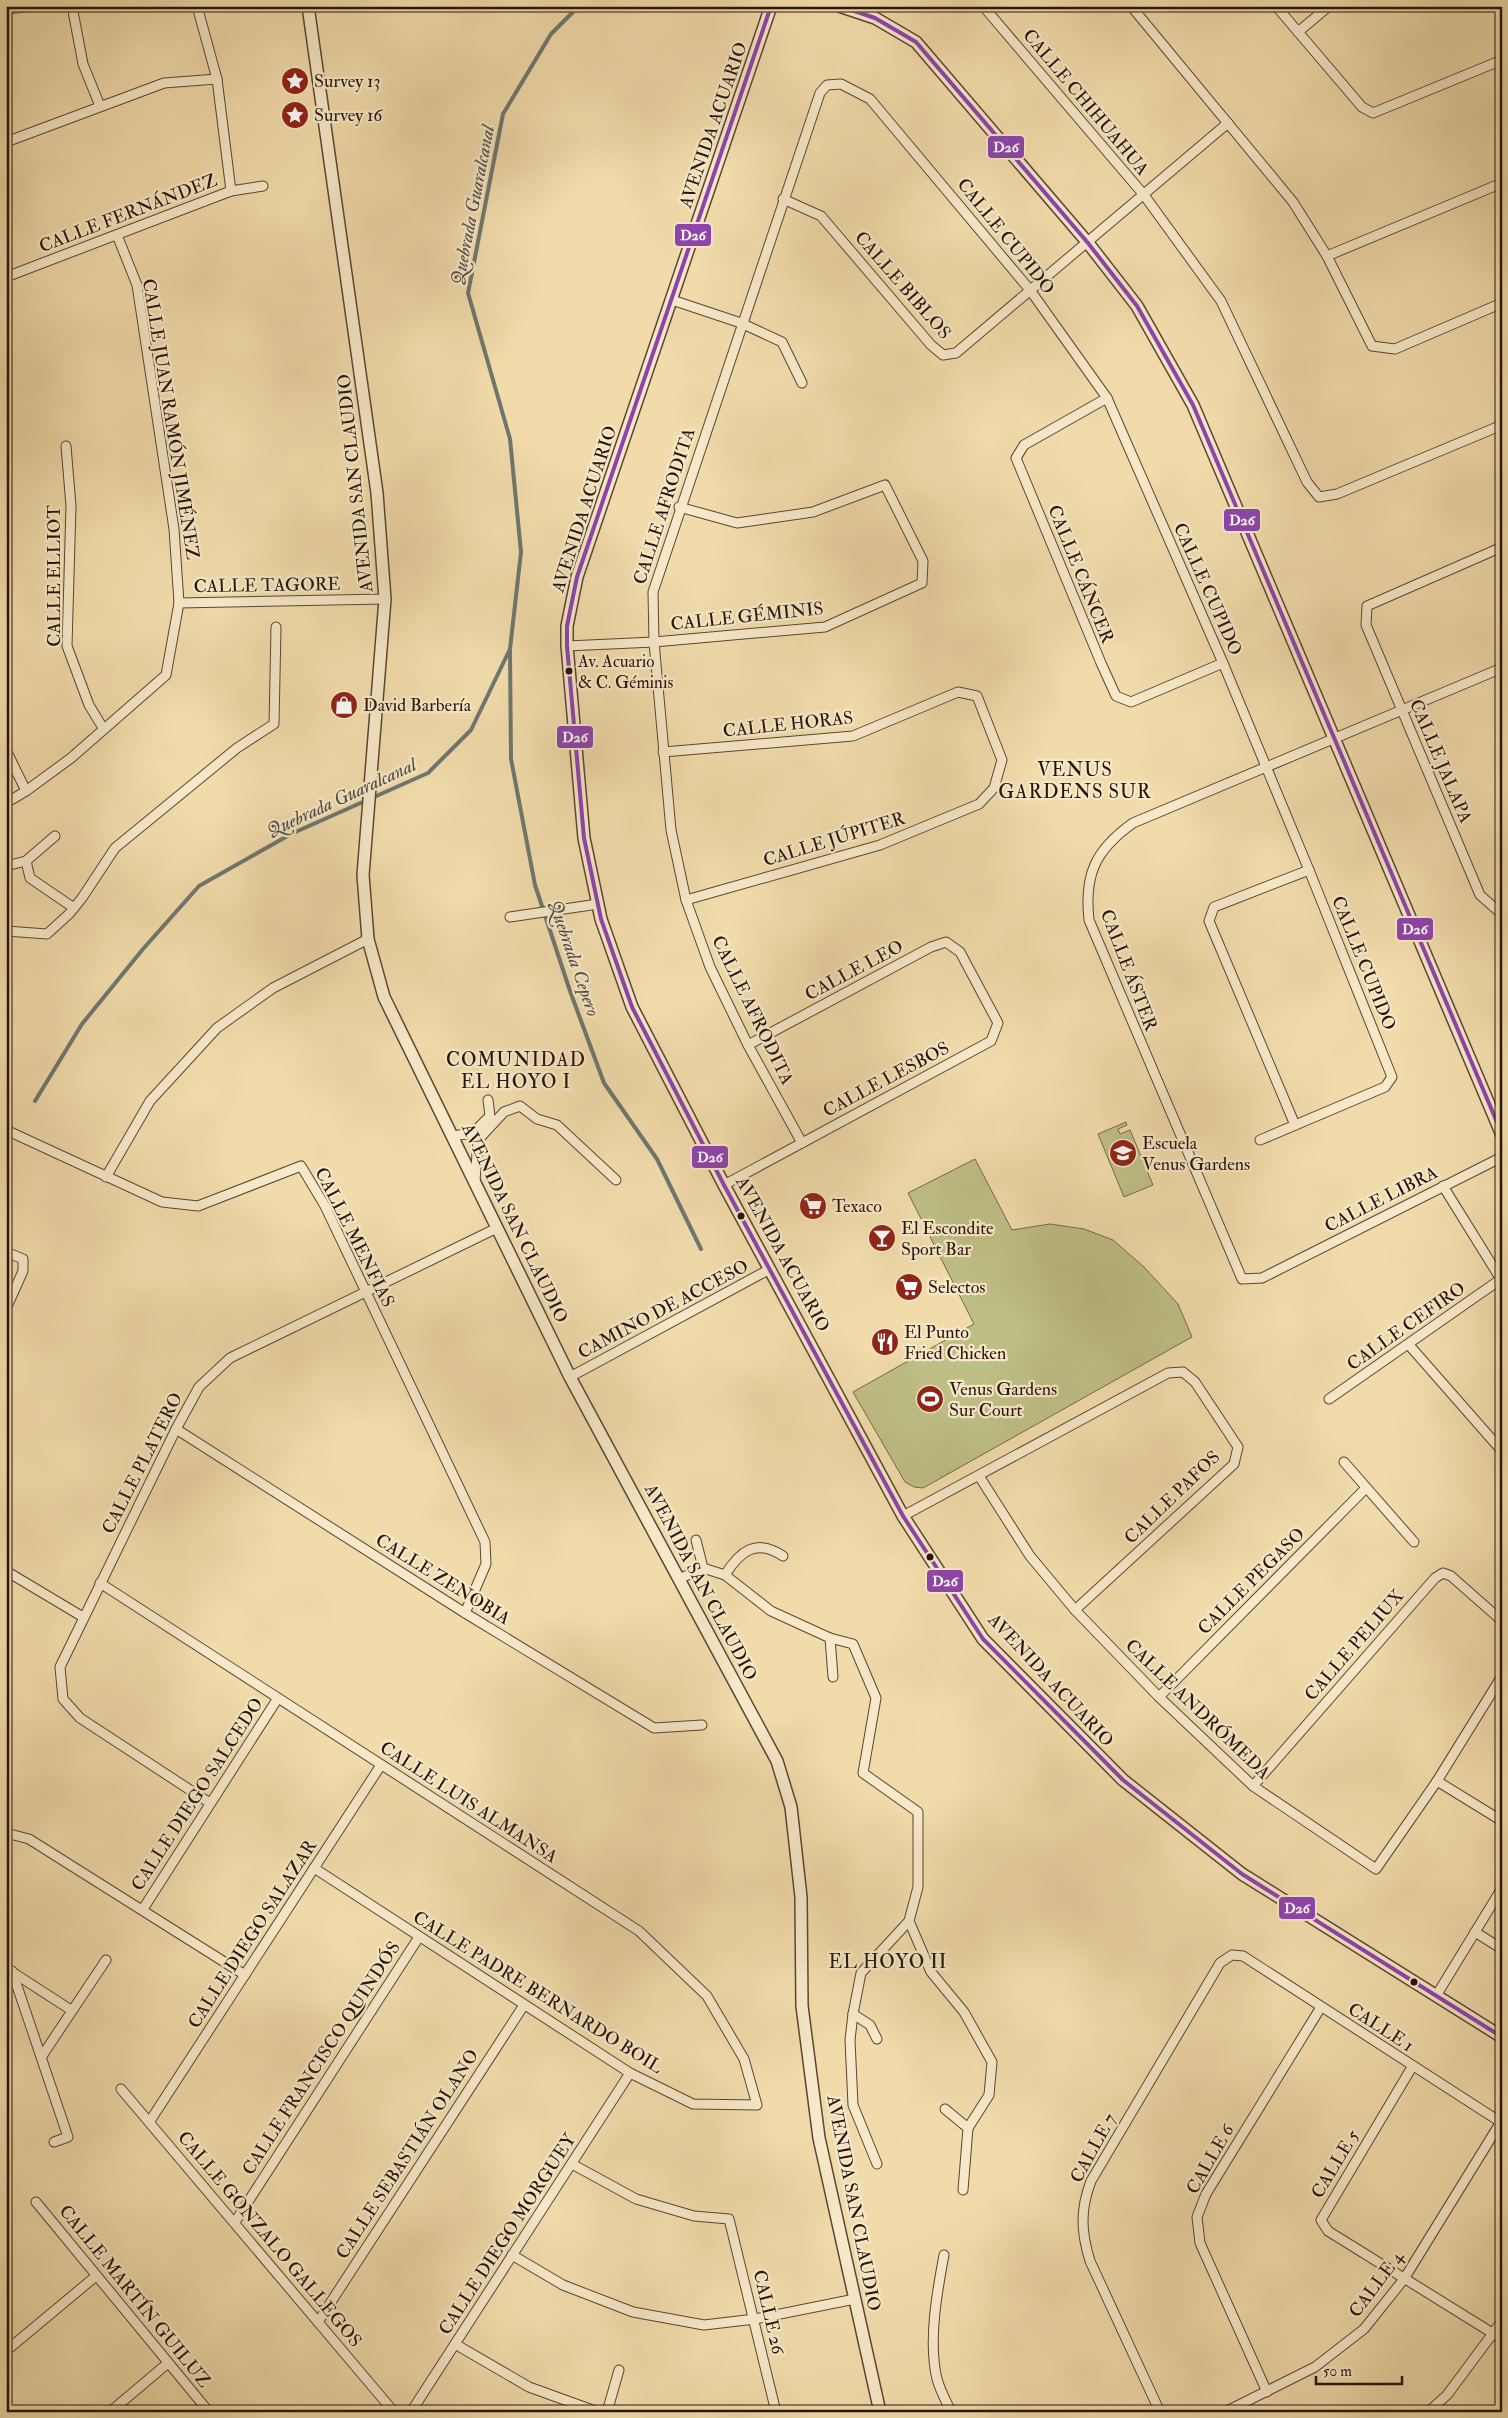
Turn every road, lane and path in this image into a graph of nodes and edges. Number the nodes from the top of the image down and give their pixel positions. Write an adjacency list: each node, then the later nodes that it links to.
1 (35, 6): 11 (street)
2 (72, 6): 15 (street)
3 (197, 6): 14 (street)
4 (308, 6): 38 (street, AVENIDA SAN CLAUDIO)
5 (771, 6): 29 (street, AVENIDA ACUARIO)
6 (839, 6): 25 (street)
7 (983, 6): 22 (street, CALLE CHIHUAHUA)
8 (1131, 6): 17 (street)
9 (1276, 6): 12 (street)
10 (1329, 6): 12 (street)
11 (6, 9)
12 (1298, 32): 13 (street)
13 (1502, 60)
14 (217, 80): 15 (street); 21 (street)
15 (100, 106): 18 (street)
16 (815, 106): 23 (street, CALLE AFRODITA); 28 (street, CALLE CUPIDO)
17 (1228, 124): 22 (street, CALLE BIBLOS); 26 (street)
18 (6, 142)
19 (1502, 183): 26 (street)
20 (263, 186): 21 (street, CALLE FERNÁNDEZ)
21 (230, 191): 24 (street, CALLE FERNÁNDEZ)
22 (1144, 195): 25 (street, CALLE BIBLOS); 34 (street, CALLE CHIHUAHUA)
23 (783, 199): 28 (street, CALLE BIBLOS); 31 (street, CALLE AFRODITA)
24 (117, 235): 27 (street, CALLE FERNÁNDEZ); 39 (street, CALLE JUAN RAMÓN JIMÉNEZ)
25 (1088, 243): 28 (street, CALLE BIBLOS); 48 (street)
26 (1327, 256): 30 (street)
27 (6, 277)
28 (1030, 290): 33 (street, CALLE CUPIDO)
29 (672, 300): 31 (street); 42 (street, AVENIDA ACUARIO)
30 (1502, 303)
31 (741, 323): 32 (street); 36 (street, CALLE AFRODITA)
32 (802, 383)
33 (1107, 398): 43 (street, CALLE CUPIDO); 43 (street, CALLE CÁNCER)
34 (1502, 425)
35 (66, 446): 47 (street, CALLE ELLIOT)
36 (679, 507): 41 (street, CALLE AFRODITA); 41 (street, CALLE GÉMINIS)
37 (1502, 547): 46 (street, CALLE JALAPA)
38 (385, 598): 39 (street, CALLE TAGORE); 64 (street, AVENIDA SAN CLAUDIO)
39 (179, 603): 47 (street, CALLE JUAN RAMÓN JIMÉNEZ)
40 (276, 627): 60 (street)
41 (654, 642): 42 (street, CALLE GÉMINIS); 50 (street, CALLE AFRODITA)
42 (567, 646): 59 (street, AVENIDA ACUARIO)
43 (1223, 663): 51 (street, CALLE CUPIDO)
44 (1502, 668): 46 (street, CALLE ÁSTER)
45 (940, 700): 50 (street, CALLE HORAS); 58 (street, CALLE JÚPITER)
46 (1402, 709): 48 (street, CALLE ÁSTER); 61 (street, CALLE JALAPA)
47 (103, 728): 52 (street, CALLE JUAN RAMÓN JIMÉNEZ)
48 (1334, 738): 51 (street, CALLE ÁSTER); 70 (street)
49 (6, 750): 52 (street)
50 (663, 752): 58 (street, CALLE AFRODITA)
51 (1266, 767): 57 (street, CALLE CUPIDO); 83 (street, CALLE ÁSTER)
52 (26, 791): 53 (street, CALLE JUAN RAMÓN JIMÉNEZ)
53 (6, 803)
54 (55, 836): 55 (street)
55 (26, 861): 56 (street); 60 (street)
56 (6, 866)
57 (1309, 870): 68 (street, CALLE CUPIDO); 68 (street)
58 (686, 900): 66 (street, CALLE AFRODITA)
59 (598, 904): 62 (street); 78 (street, AVENIDA ACUARIO)
60 (74, 908): 63 (street)
61 (1502, 908)
62 (510, 917)
63 (6, 931)
64 (368, 939): 71 (street, AVENIDA SAN CLAUDIO); 75 (street)
65 (969, 968): 66 (street, CALLE LEO); 73 (street, CALLE LESBOS)
66 (748, 1045): 73 (street, CALLE AFRODITA)
67 (488, 1100): 71 (street)
68 (1295, 1125): 72 (street, CALLE CUPIDO)
69 (6, 1130): 75 (street, CALLE MENFIAS)
70 (1502, 1135)
71 (452, 1136): 77 (street, AVENIDA SAN CLAUDIO)
72 (1260, 1140)
73 (802, 1143): 78 (street, CALLE LESBOS)
74 (1502, 1157): 79 (street, CALLE LIBRA)
75 (106, 1177): 85 (street, CALLE MENFIAS)
76 (616, 1180): 77 (street)
77 (475, 1181): 80 (street, AVENIDA SAN CLAUDIO)
78 (724, 1185): 82 (street, AVENIDA ACUARIO)
79 (1443, 1186): 83 (street, CALLE LIBRA); 84 (street)
80 (497, 1228): 85 (street, CALLE PLATERO); 88 (street, AVENIDA SAN CLAUDIO)
81 (6, 1252): 86 (street)
82 (770, 1269): 88 (street, CAMINO DE ACCESO); 95 (street, AVENIDA ACUARIO)
83 (1276, 1271)
84 (1501, 1280): 87 (street, CALLE CEFIRO)
85 (366, 1291): 90 (street, CALLE PLATERO); 105 (street, CALLE MENFIAS)
86 (6, 1309)
87 (1409, 1345): 89 (street, CALLE CEFIRO); 91 (street)
88 (570, 1377): 102 (street, AVENIDA SAN CLAUDIO)
89 (1329, 1399)
90 (176, 1429): 103 (street, CALLE PLATERO); 105 (street, CALLE ZENOBIA)
91 (1502, 1451)
92 (1344, 1462): 94 (street)
93 (979, 1476): 95 (street); 104 (street, CALLE ANDRÓMEDA); 104 (street, CALLE PAFOS)
94 (1366, 1488): 97 (street); 111 (street, CALLE PEGASO)
95 (903, 1516): 131 (street, AVENIDA ACUARIO)
96 (696, 1540): 99 (street)
97 (1414, 1542)
98 (784, 1556): 101 (street)
99 (702, 1568): 101 (street); 102 (street)
100 (6, 1571): 106 (street)
101 (725, 1575): 108 (street)
102 (679, 1579): 157 (street, AVENIDA SAN CLAUDIO)
103 (100, 1583): 106 (street, CALLE PLATERO); 112 (street, CALLE LUIS ALMANSA)
104 (1075, 1610): 111 (street, CALLE ANDRÓMEDA)
105 (465, 1612): 113 (street, CALLE ZENOBIA)
106 (83, 1617): 117 (street, CALLE PLATERO)
107 (1502, 1621): 116 (street, CALLE PELIUX)
108 (830, 1638): 110 (street); 123 (street)
109 (1502, 1676): 115 (street, CALLE ANDRÓMEDA)
110 (833, 1677)
111 (1159, 1697): 116 (street, CALLE ANDRÓMEDA)
112 (278, 1698): 114 (street, CALLE LUIS ALMANSA); 117 (street, CALLE DIEGO SALCEDO)
113 (702, 1725)
114 (381, 1764): 120 (street, CALLE DIEGO SALAZAR); 142 (street, CALLE LUIS ALMANSA)
115 (1437, 1781): 116 (street, CALLE ANDRÓMEDA); 118 (street)
116 (1253, 1786)
117 (210, 1803): 122 (street, CALLE DIEGO SALCEDO)
118 (1502, 1821)
119 (6, 1833): 122 (street)
120 (314, 1868): 125 (street, CALLE PADRE BERNARDO BOIL); 130 (street, CALLE DIEGO SALAZAR)
121 (1502, 1888): 124 (street)
122 (143, 1909): 130 (street)
123 (909, 1920): 135 (street); 146 (street)
124 (1475, 1932): 126 (street); 131 (street)
125 (419, 1937): 132 (street, CALLE PADRE BERNARDO BOIL); 152 (street, CALLE FRANCISCO QUINDÓS)
126 (1502, 1949)
127 (1243, 1956): 133 (street, CALLE 1); 176 (street, CALLE 7)
128 (106, 1960): 134 (street)
129 (9, 1970): 134 (street); 138 (street)
130 (245, 1975): 144 (street, CALLE DIEGO SALAZAR)
131 (1436, 1996): 136 (street, AVENIDA ACUARIO)
132 (524, 2005): 140 (street, CALLE PADRE BERNARDO BOIL); 160 (street, CALLE SEBASTIÁN OLANO)
133 (1321, 2007): 139 (street, CALLE 1); 166 (street, CALLE 6)
134 (72, 2010): 138 (street)
135 (853, 2014): 137 (street); 149 (street)
136 (1502, 2037)
137 (877, 2039)
138 (42, 2056): 147 (street)
139 (1412, 2067): 145 (street, CALLE 1); 156 (street, CALLE 5)
140 (630, 2073): 142 (street, CALLE PADRE BERNARDO BOIL); 148 (street, CALLE DIEGO MORGUEY)
141 (122, 2089): 144 (street, CALLE GONZALO GALLEGOS)
142 (758, 2105)
143 (945, 2109): 146 (street)
144 (150, 2121): 152 (street, CALLE GONZALO GALLEGOS)
145 (1501, 2121): 156 (street, CALLE 4)
146 (968, 2128): 150 (street)
147 (54, 2142)
148 (572, 2164): 153 (street, CALLE DIEGO MORGUEY); 158 (street, CALLE 26)
149 (877, 2164)
150 (963, 2190)
151 (36, 2202): 155 (street, CALLE MARTÍN GUILUZ)
152 (235, 2222): 160 (street, CALLE GONZALO GALLEGOS)
153 (512, 2255): 158 (street); 162 (street, CALLE DIEGO MORGUEY)
154 (944, 2255): 175 (street)
155 (96, 2276): 163 (street); 164 (street, CALLE MARTÍN GUILUZ)
156 (1404, 2279): 161 (street, CALLE 5); 166 (street, CALLE 4)
157 (855, 2299): 158 (street); 174 (street, AVENIDA SAN CLAUDIO)
158 (755, 2319): 173 (street, CALLE 26)
159 (1502, 2321): 161 (street)
160 (318, 2322): 169 (street, CALLE GONZALO GALLEGOS)
161 (1498, 2337): 178 (street)
162 (455, 2344): 170 (street, CALLE DIEGO MORGUEY); 171 (street)
163 (6, 2351)
164 (168, 2363): 167 (street); 168 (street, CALLE MARTÍN GUILUZ)
165 (619, 2370): 172 (street)
166 (1267, 2392): 177 (street, CALLE 4)
167 (110, 2412)
168 (209, 2412)
169 (394, 2412)
170 (411, 2412)
171 (598, 2412)
172 (607, 2412)
173 (776, 2412)
174 (880, 2412)
175 (951, 2412)
176 (1160, 2412)
177 (1225, 2412)
178 (1428, 2412)

